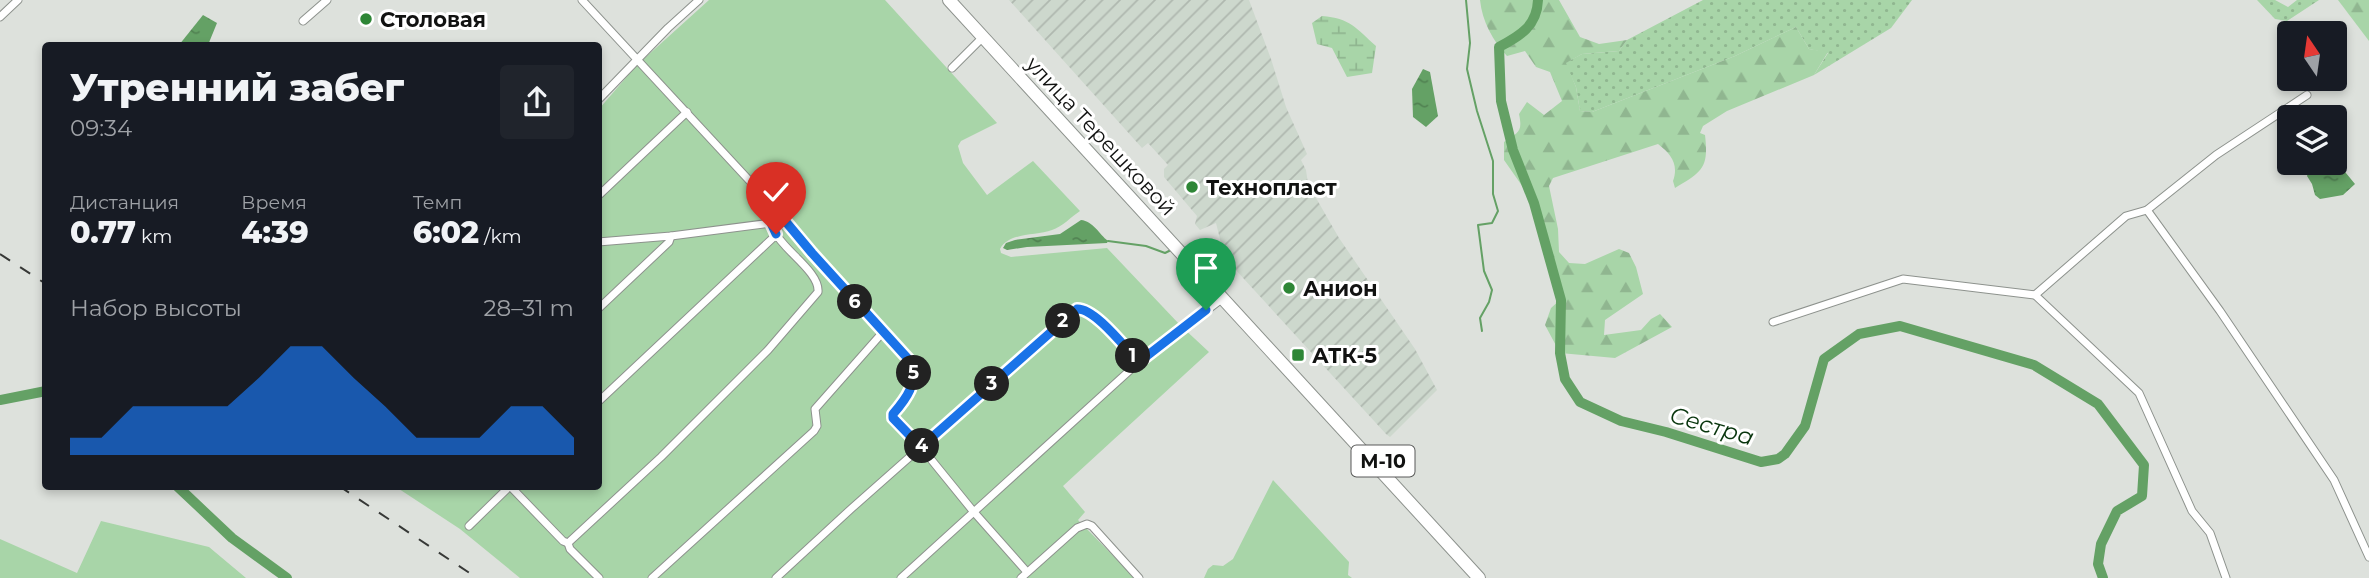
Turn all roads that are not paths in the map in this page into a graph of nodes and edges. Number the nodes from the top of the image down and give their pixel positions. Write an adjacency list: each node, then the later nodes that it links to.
1 (18, 0): 7 (street)
2 (327, 0): 8 (street)
3 (582, 0): 10 (street)
4 (699, 0): 10 (street)
5 (949, 0): 9 (highway, улица Терешковой / М-10)
6 (960, 0): 43 (highway, улица Терешковой / М-10)
7 (0, 17)
8 (303, 22)
9 (983, 37): 11 (street); 23 (highway, улица Терешковой / М-10)
10 (638, 58): 13 (street); 14 (street)
11 (952, 68)
12 (2307, 95): 17 (street)
13 (602, 96)
14 (687, 112): 15 (street); 16 (street)
15 (602, 192)
16 (771, 204): 18 (street); 26 (street)
17 (2147, 210): 22 (street); 35 (street)
18 (771, 223): 19 (street); 20 (street)
19 (776, 234): 28 (street); 34 (street)
20 (671, 236): 21 (street); 24 (street)
21 (602, 242)
22 (2035, 295): 25 (street); 44 (street)
23 (1223, 298): 27 (street); 42 (highway, улица Терешковой / М-10)
24 (602, 305)
25 (1773, 322)
26 (883, 332): 29 (street); 38 (street)
27 (1139, 362): 29 (street); 32 (street)
28 (602, 398)
29 (921, 447): 32 (street); 39 (street)
30 (506, 490): 33 (street)
31 (514, 490): 34 (street)
32 (973, 511): 36 (street); 40 (street)
33 (469, 526)
34 (568, 543): 37 (street)
35 (2369, 558)
36 (1024, 575): 41 (street)
37 (599, 578)
38 (652, 578)
39 (776, 578)
40 (901, 578)
41 (1139, 578)
42 (1479, 578)
43 (1489, 578)
44 (2226, 578)

